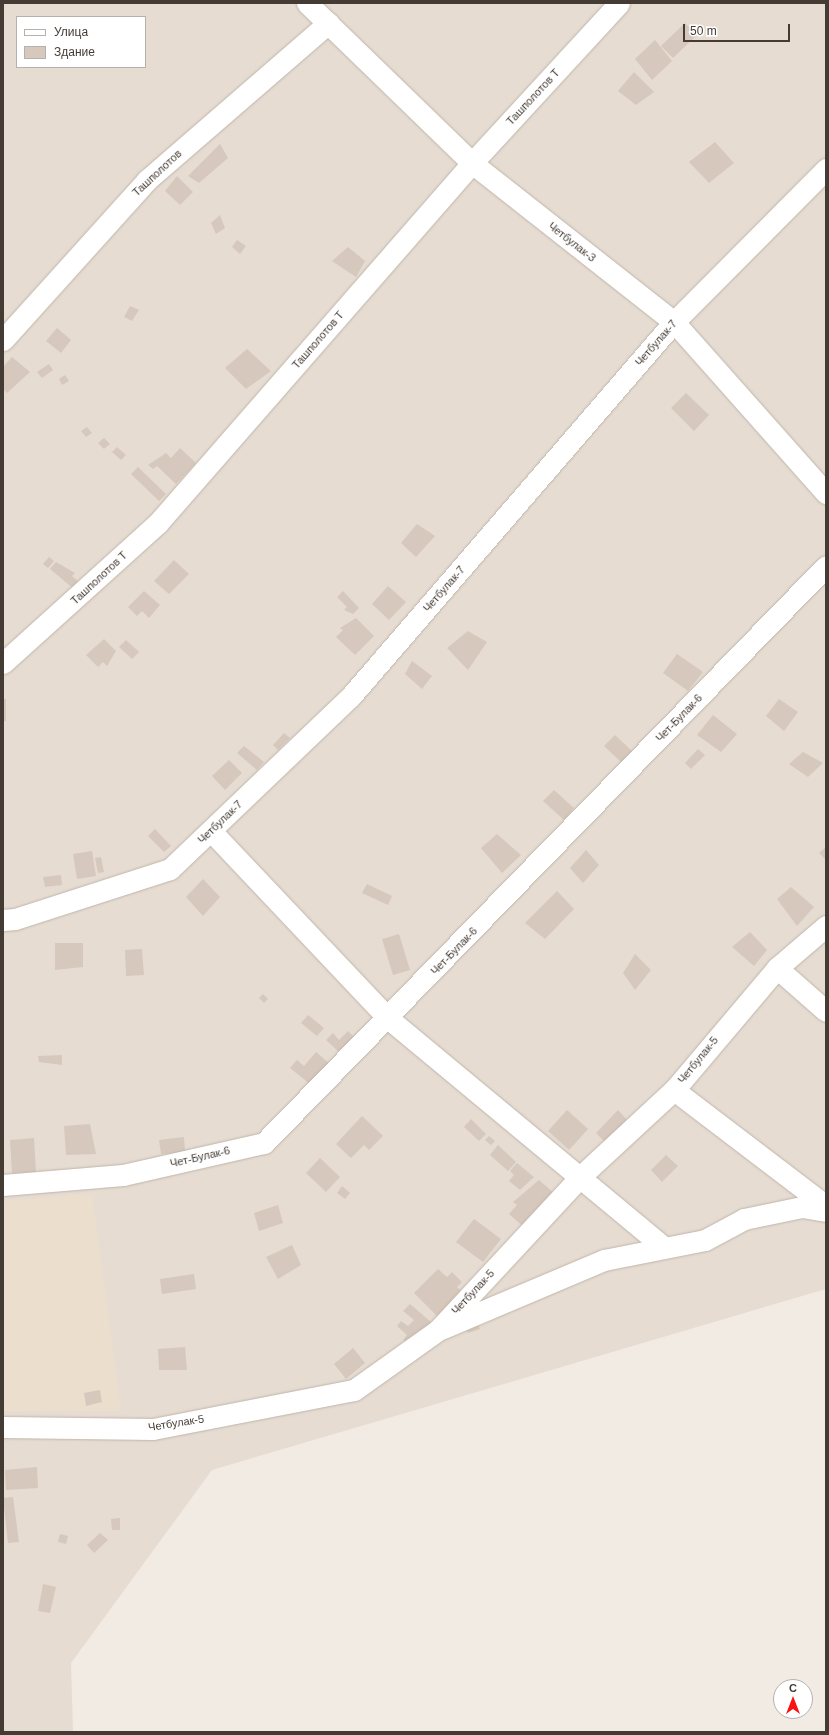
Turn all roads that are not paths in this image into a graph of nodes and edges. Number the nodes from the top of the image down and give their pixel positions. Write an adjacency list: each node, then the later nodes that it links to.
1 (307, 3): 3 (street, Четбулак-3)
2 (619, 3): 4 (street, Ташполотов Т)
3 (328, 23): 4 (street, Четбулак-3); 7 (street, Ташполотов)
4 (472, 163): 6 (street, Четбулак-3); 10 (street, Ташполотов Т)
5 (826, 169): 6 (street, Четбулак-7)
6 (674, 322): 8 (street, Четбулак-3); 11 (street, Четбулак-7)
7 (3, 340)
8 (826, 493)
9 (826, 566): 16 (street, Чет-Булак-6)
10 (3, 663)
11 (211, 830): 12 (street, Четбулак-7); 16 (street)
12 (3, 920)
13 (826, 926): 14 (street, Четбулак-5)
14 (777, 968): 15 (street); 17 (street, Четбулак-5)
15 (826, 1011)
16 (389, 1019): 18 (street); 19 (street, Чет-Булак-6)
17 (674, 1090): 18 (street, Четбулак-5); 20 (street)
18 (581, 1176): 22 (street); 23 (street, Четбулак-5)
19 (3, 1185)
20 (826, 1206)
21 (826, 1211): 22 (street)
22 (662, 1246): 23 (street)
23 (438, 1330): 24 (street, Четбулак-5)
24 (3, 1427)

